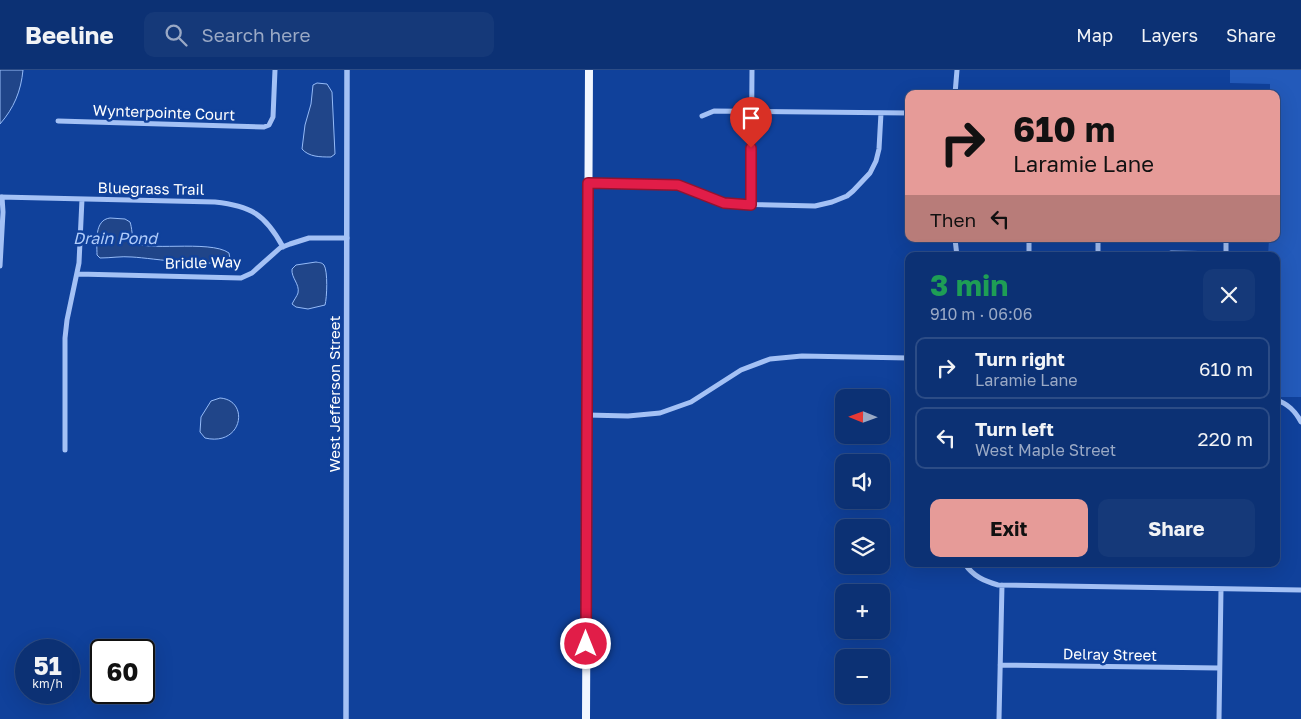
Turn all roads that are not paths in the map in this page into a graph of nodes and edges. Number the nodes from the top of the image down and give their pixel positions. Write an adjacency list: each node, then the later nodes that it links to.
1 (275, 70): 11 (street, Wynterpointe Court)
2 (347, 70): 16 (street, West Jefferson Street)
3 (589, 70): 12 (main road)
4 (752, 70): 7 (street)
5 (957, 70): 6 (street)
6 (956, 90)
7 (752, 110): 8 (street); 10 (street); 15 (street)
8 (881, 113): 9 (street); 15 (street)
9 (905, 113)
10 (702, 116)
11 (58, 121)
12 (588, 183): 15 (street); 22 (main road)
13 (1, 197): 14 (street, Bluegrass Trail); 18 (street)
14 (82, 199): 17 (street, Bluegrass Trail); 19 (street)
15 (751, 205)
16 (347, 238): 17 (street, Bridle Way); 31 (street, West Jefferson Street)
17 (283, 247): 19 (street, Bridle Way)
18 (0, 266)
19 (78, 274): 24 (street)
20 (905, 358): 22 (street)
21 (1280, 402): 23 (street)
22 (587, 415): 32 (main road)
23 (1301, 422)
24 (65, 450)
25 (968, 567): 26 (street)
26 (1002, 585): 27 (street); 29 (street)
27 (1221, 589): 28 (street); 30 (street)
28 (1301, 590)
29 (1000, 665): 30 (street, Delray Street); 33 (street)
30 (1219, 668): 34 (street)
31 (346, 719)
32 (586, 719)
33 (999, 719)
34 (1219, 719)

